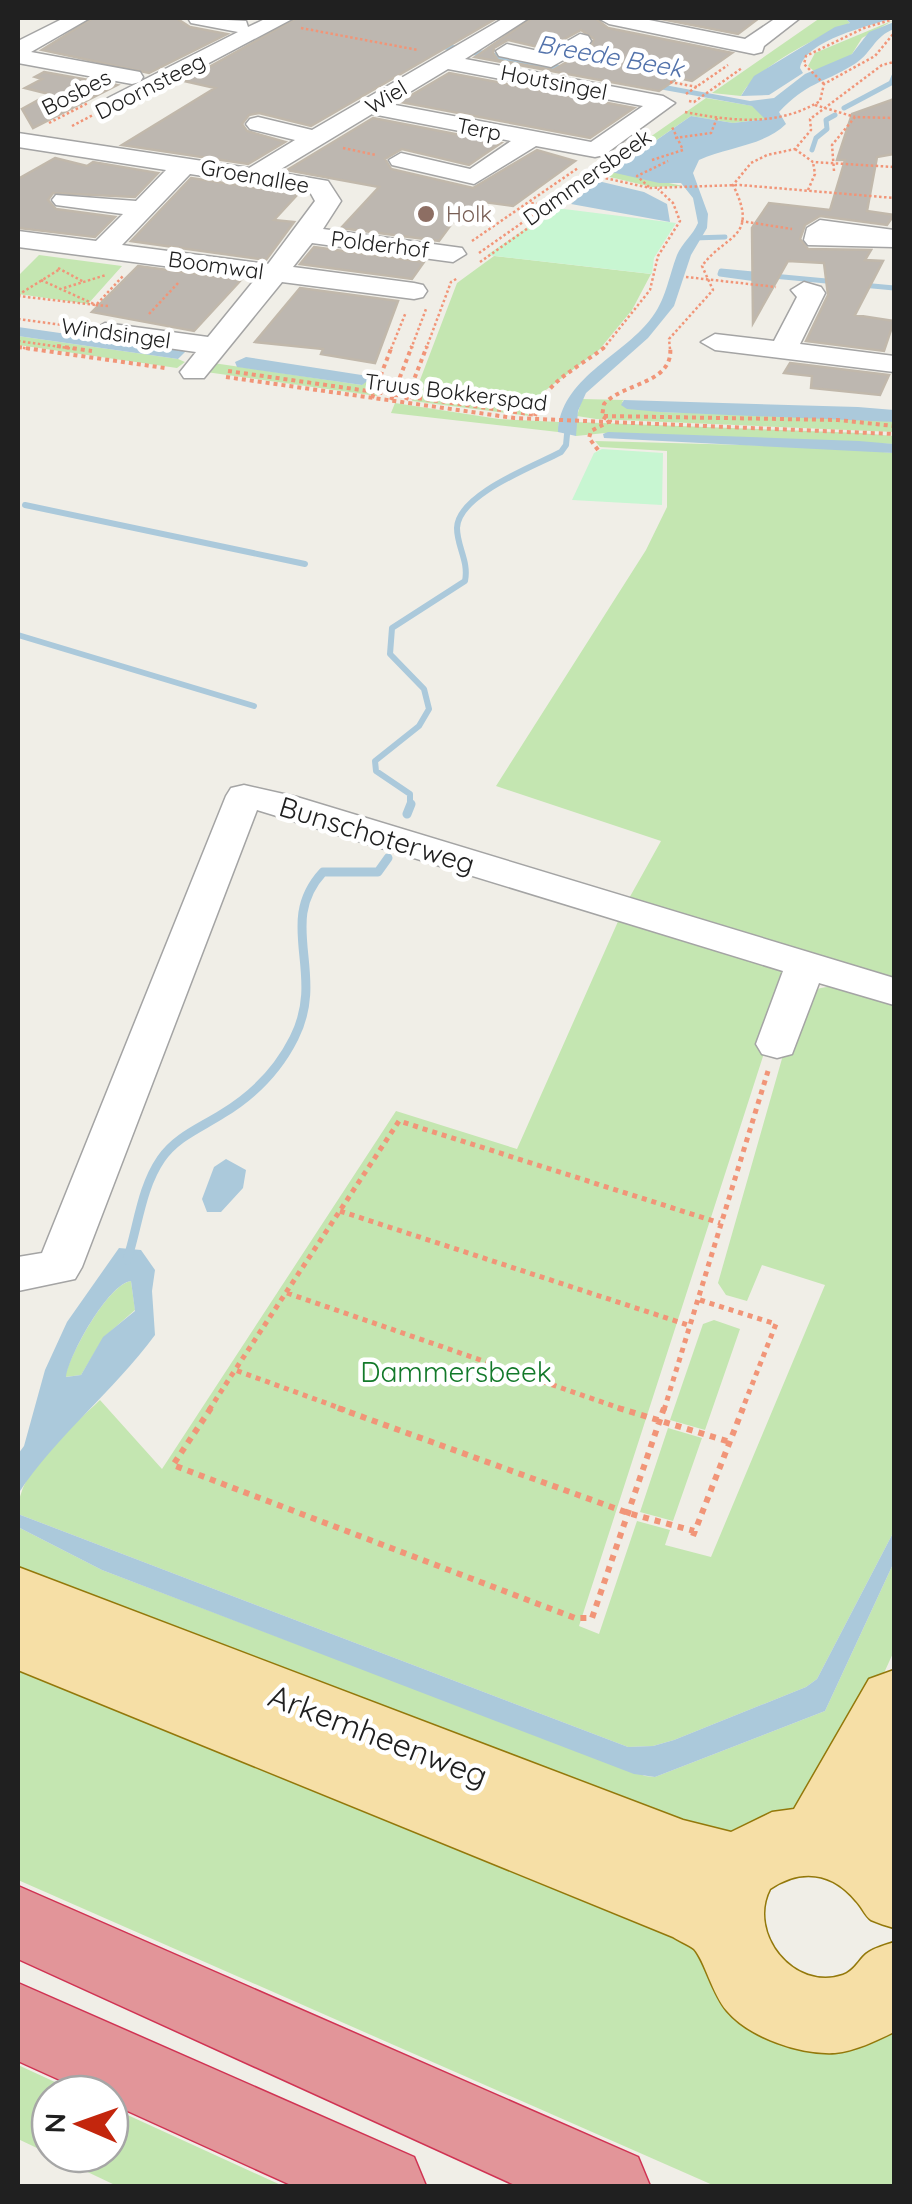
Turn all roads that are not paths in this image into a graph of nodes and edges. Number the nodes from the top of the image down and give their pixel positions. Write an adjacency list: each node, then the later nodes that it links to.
1 (79, 18): 10 (street)
2 (199, 18): 7 (street)
3 (518, 18): 11 (street, Wiel)
4 (609, 18): 9 (street)
5 (789, 18): 9 (street)
6 (277, 21): 14 (street, Doornsteeg)
7 (238, 26)
8 (580, 40): 11 (street, Houtsingel)
9 (751, 47): 12 (street)
10 (18, 53): 13 (street)
11 (460, 53): 15 (street, Houtsingel); 16 (street, Wiel)
12 (728, 65)
13 (132, 77)
14 (116, 103)
15 (676, 103): 21 (street, Dammersbeek)
16 (370, 107): 19 (street, Terp); 20 (street, Wiel)
17 (258, 124): 20 (street)
18 (38, 136): 23 (street, Groenallee); 24 (street)
19 (530, 138): 21 (street, Terp); 22 (street)
20 (312, 139): 25 (street, Wiel)
21 (593, 159)
22 (401, 160)
23 (186, 164): 25 (street, Groenallee); 27 (street)
24 (18, 167)
25 (254, 174): 28 (street, Groenallee)
26 (65, 200): 27 (street)
27 (142, 209): 30 (street)
28 (307, 234): 31 (street, Polderhof); 32 (street, Groenallee)
29 (18, 239): 30 (street, Boomwal)
30 (102, 250): 32 (street, Boomwal)
31 (463, 258)
32 (273, 273): 34 (street, Boomwal); 38 (street, Groenallee)
33 (804, 290): 37 (street)
34 (420, 300)
35 (110, 324): 38 (street, Windsingel)
36 (714, 342): 37 (street)
37 (784, 348): 39 (street)
38 (209, 362)
39 (894, 364)
40 (805, 966): 41 (street, Bunschoterweg); 42 (street); 43 (street, Bunschoterweg)
41 (894, 992)
42 (777, 1044)
43 (18, 1274)
44 (18, 1596): 49 (main road, Arkemheenweg)
45 (18, 1638): 49 (main road, Arkemheenweg)
46 (894, 1701): 48 (main road)
47 (894, 1740): 48 (main road)
48 (859, 1864): 49 (main road)
49 (732, 1897): 51 (main road)
50 (18, 1922): 54 (highway)
51 (892, 1988)
52 (18, 2020): 53 (highway)
53 (385, 2186)
54 (609, 2186)

